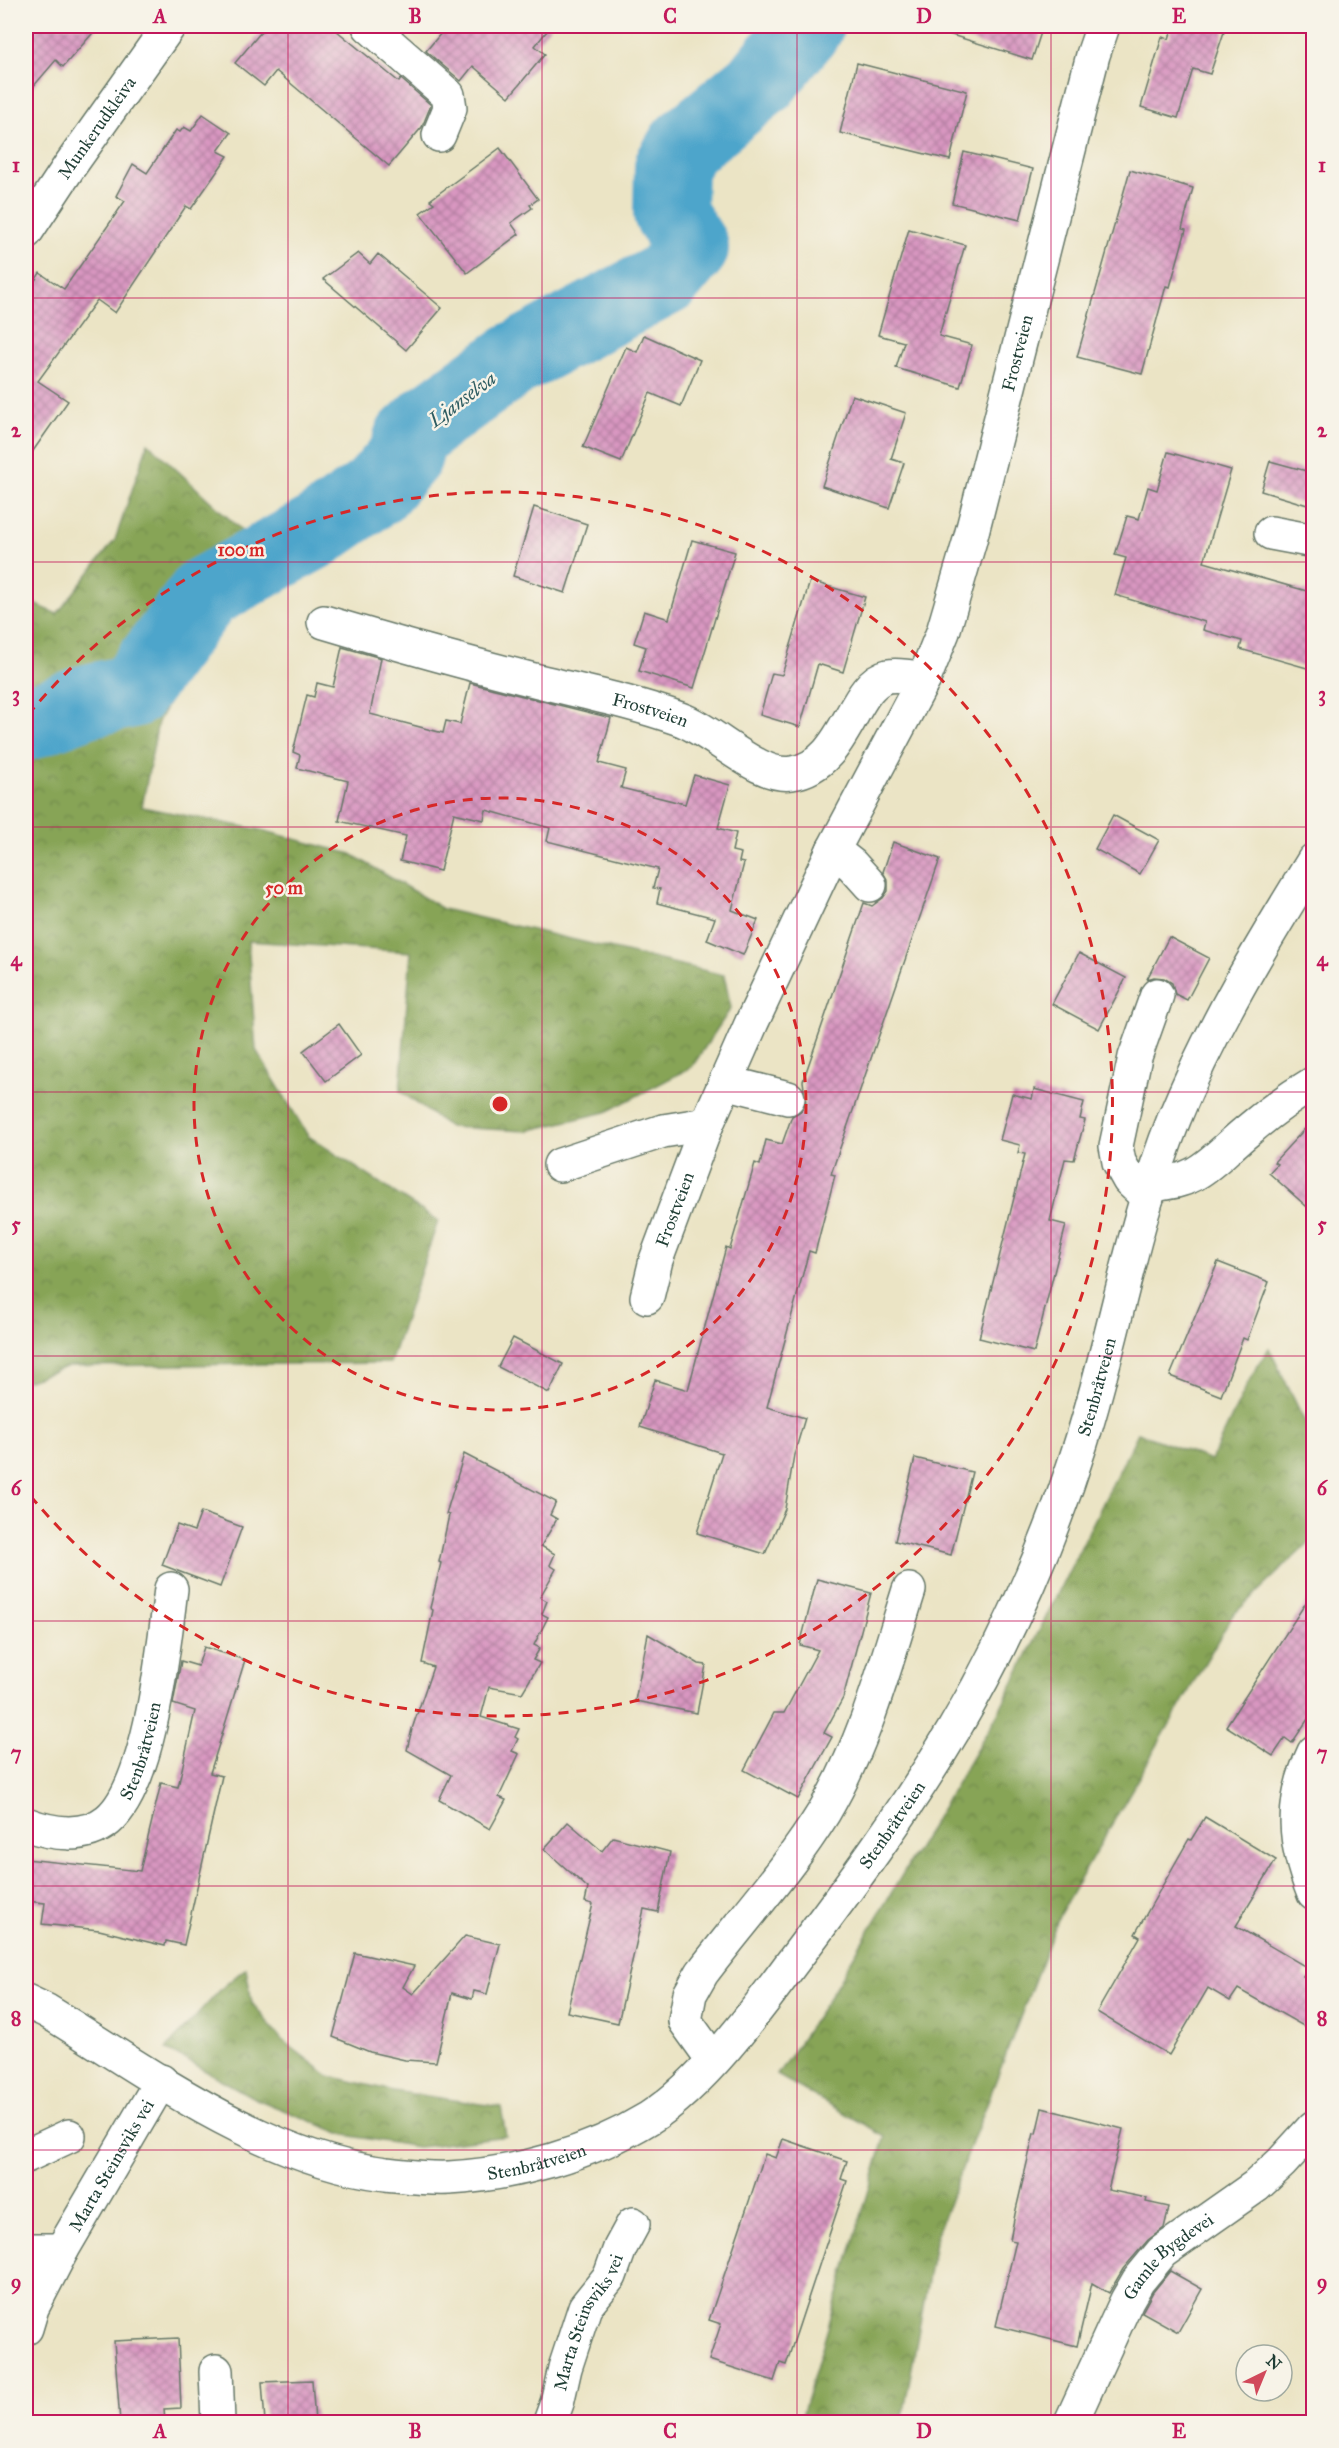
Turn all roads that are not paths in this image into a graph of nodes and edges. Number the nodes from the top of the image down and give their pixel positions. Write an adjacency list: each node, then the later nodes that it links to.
1 (168, 26): 5 (street, Munkerudkleiva)
2 (369, 26): 4 (street)
3 (1103, 26): 9 (street, Frostveien)
4 (439, 135)
5 (26, 232)
6 (1271, 533): 7 (street)
7 (1314, 541)
8 (324, 622): 9 (street, Frostveien)
9 (924, 679): 10 (street, Frostveien)
10 (833, 850): 12 (street); 14 (street, Frostveien)
11 (1314, 860): 19 (street, Stenbråtveien)
12 (870, 885)
13 (1157, 995): 19 (street)
14 (725, 1082): 16 (street); 17 (street, Frostveien)
15 (1314, 1083): 19 (street)
16 (788, 1098)
17 (707, 1124): 18 (street); 20 (street, Frostveien)
18 (560, 1165)
19 (1149, 1191): 27 (street, Stenbråtveien)
20 (647, 1297)
21 (171, 1589): 24 (street, Stenbråtveien)
22 (909, 1590): 27 (street)
23 (1314, 1752): 25 (street)
24 (26, 1824)
25 (1314, 1894)
26 (26, 2001): 28 (street, Stenbråtveien)
27 (713, 2060): 28 (street, Stenbråtveien)
28 (161, 2081): 34 (street, Marta Steinsviks vei)
29 (1314, 2127): 39 (street, Gamle Bygdevei)
30 (69, 2136): 31 (street)
31 (26, 2156)
32 (633, 2223): 38 (street, Marta Steinsviks vei)
33 (26, 2250): 34 (street, Marta Steinsviks vei)
34 (62, 2250): 35 (street, Marta Steinsviks vei)
35 (26, 2328)
36 (216, 2371): 37 (street)
37 (218, 2422)
38 (550, 2422)
39 (1071, 2422)

